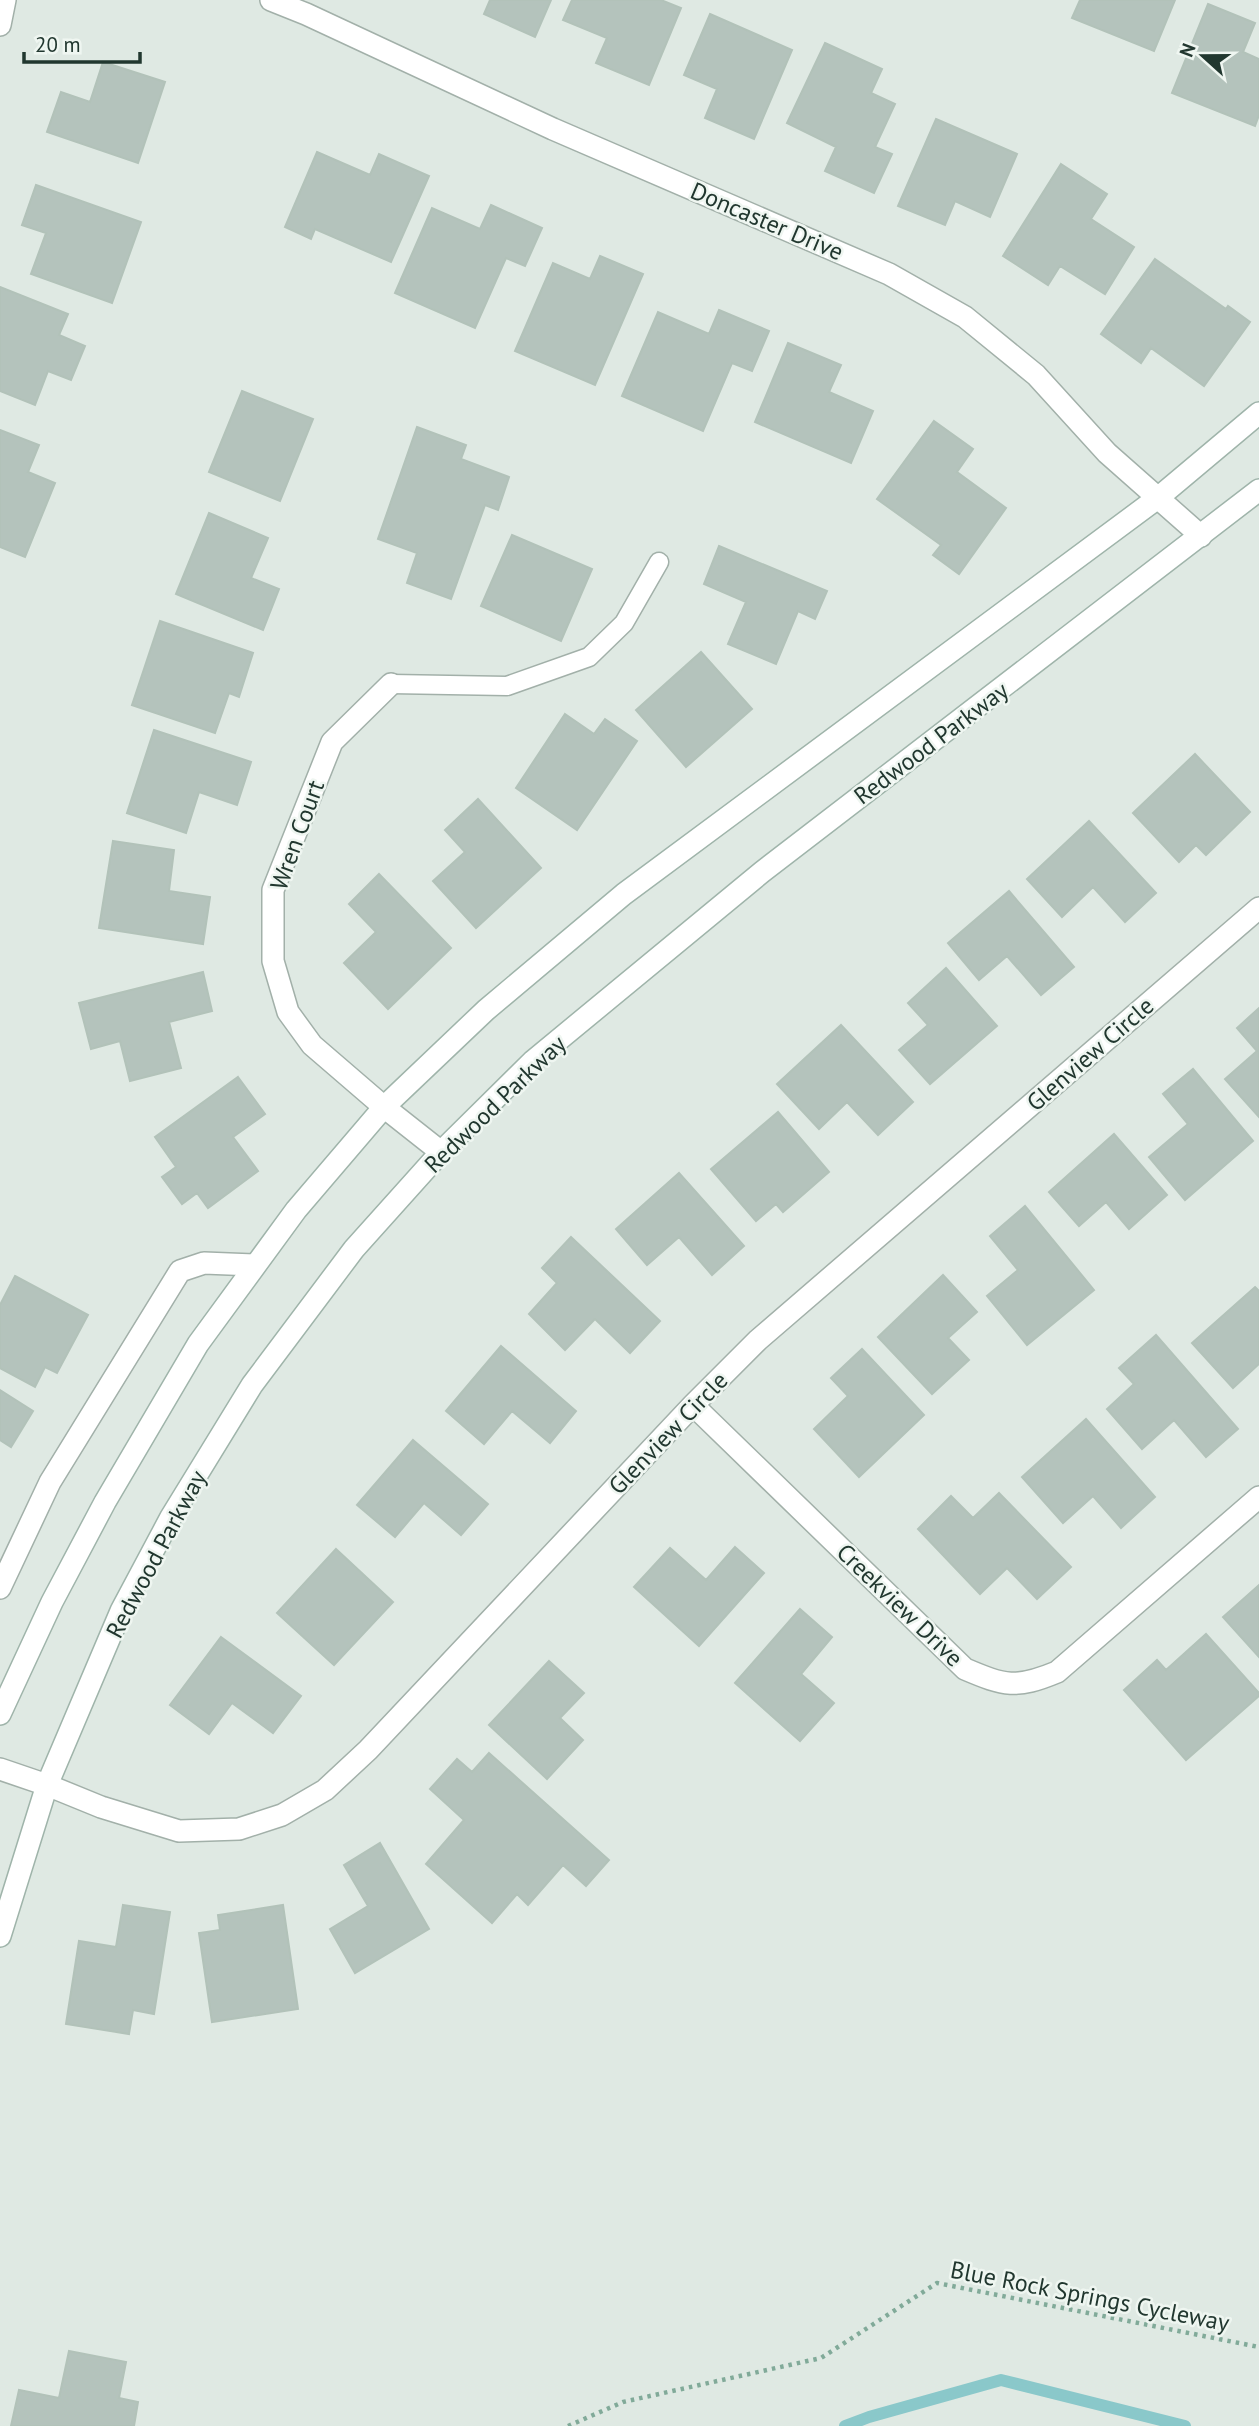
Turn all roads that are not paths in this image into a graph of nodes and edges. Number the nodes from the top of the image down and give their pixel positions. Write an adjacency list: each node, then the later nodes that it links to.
1 (5, 0): 3 (street)
2 (271, 0): 6 (street, Doncaster Drive)
3 (0, 25)
4 (1259, 414): 6 (street)
5 (1259, 490): 7 (street, Redwood Parkway)
6 (1160, 498): 7 (street, Doncaster Drive); 11 (street)
7 (1201, 536): 12 (street, Redwood Parkway)
8 (659, 562): 9 (lane)
9 (391, 684): 11 (street, Wren Court)
10 (1259, 908): 14 (street, Glenview Circle)
11 (384, 1107): 12 (street, Wren Court); 13 (street)
12 (442, 1152): 19 (street, Redwood Parkway)
13 (254, 1265): 16 (street); 17 (street)
14 (692, 1405): 15 (street, Creekview Drive); 19 (street, Glenview Circle)
15 (1259, 1497)
16 (0, 1588)
17 (0, 1714)
18 (0, 1769): 19 (street, Glenview Circle)
19 (47, 1785): 20 (street, Redwood Parkway)
20 (0, 1936)

